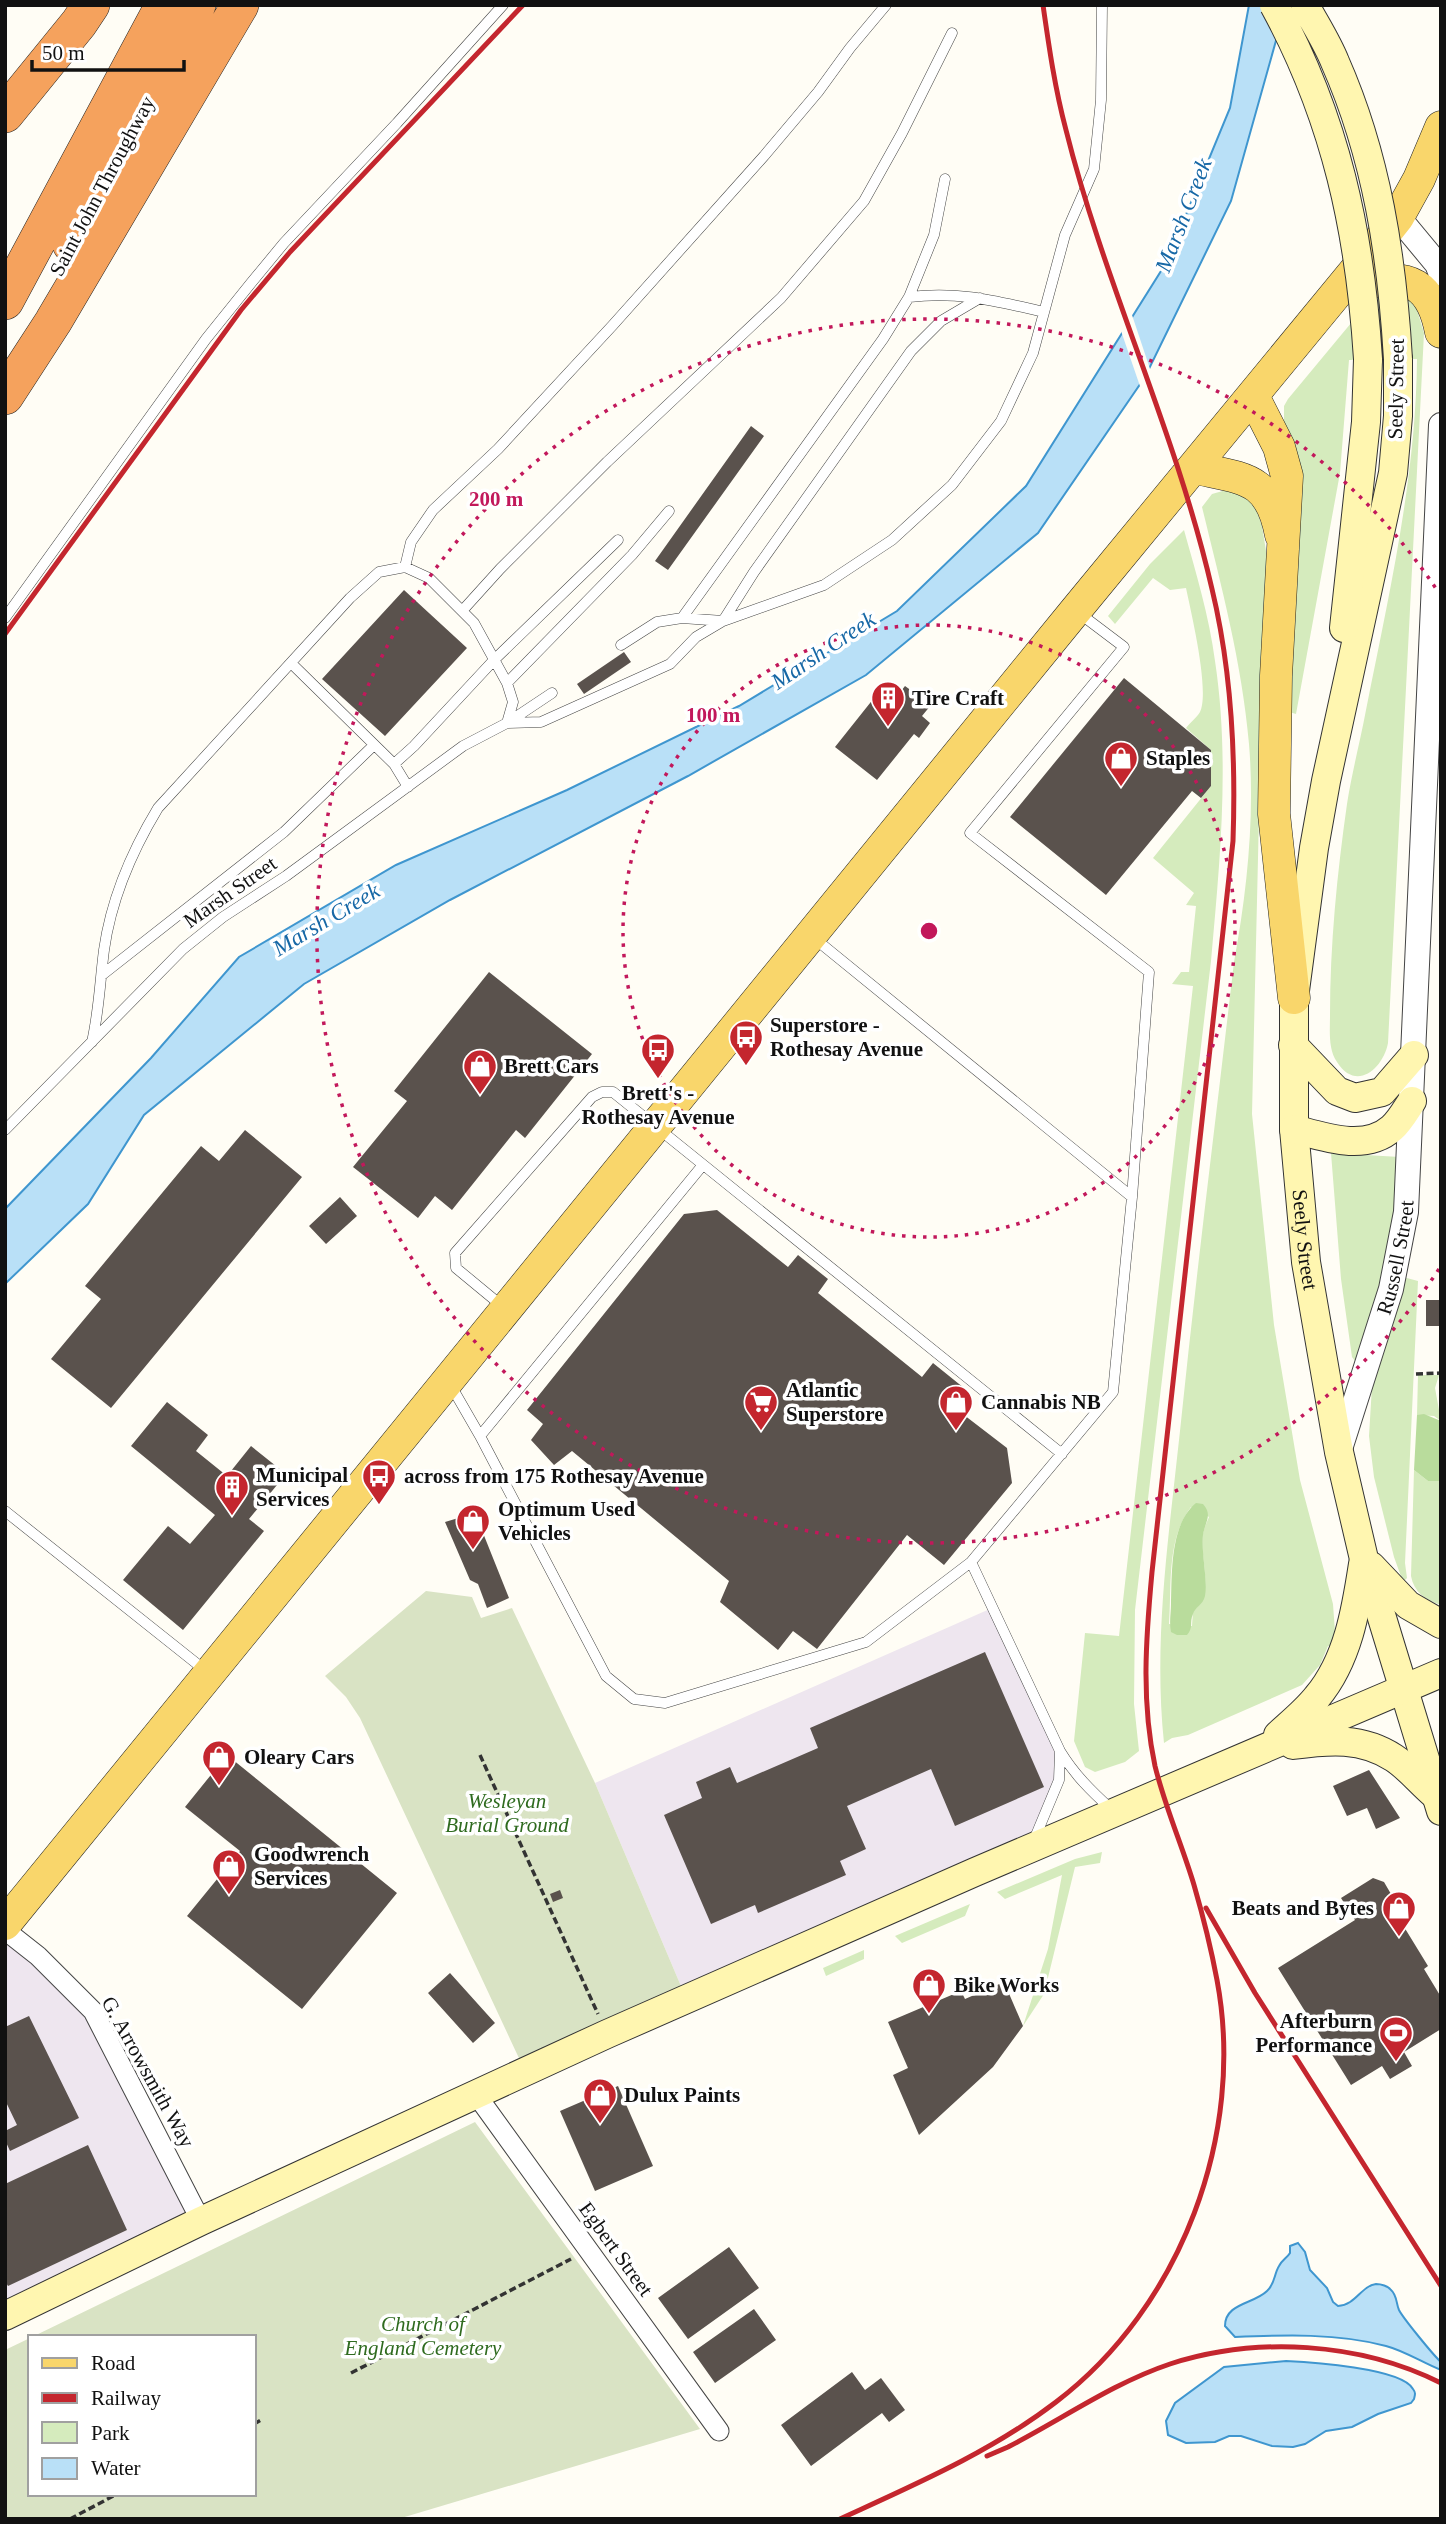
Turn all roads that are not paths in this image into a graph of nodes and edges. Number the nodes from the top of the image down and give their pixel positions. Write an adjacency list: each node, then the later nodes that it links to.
1 (91, 5): 11 (highway)
2 (164, 5): 19 (highway, Saint John Throughway)
3 (197, 5): 22 (highway, Saint John Throughway)
4 (240, 5): 23 (highway)
5 (503, 5): 33 (lane)
6 (886, 5): 30 (lane)
7 (1102, 5): 20 (lane)
8 (1274, 5): 44 (main road, Seely Street, bridge)
9 (1305, 5): 44 (main road, Seely Street, bridge)
10 (952, 33): 31 (lane)
11 (5, 114)
12 (1441, 127): 14 (main road)
13 (945, 179): 17 (lane)
14 (1398, 217): 15 (street); 16 (main road)
15 (1441, 274)
16 (1338, 292): 21 (main road); 24 (main road)
17 (909, 297): 18 (lane); 34 (lane)
18 (980, 298): 20 (lane); 35 (lane)
19 (5, 301)
20 (1044, 312): 35 (lane)
21 (1441, 332)
22 (5, 366)
23 (5, 396)
24 (1252, 397): 26 (main road); 29 (main road)
25 (1441, 425): 51 (street, Russell Street)
26 (1195, 468): 29 (main road); 32 (main road)
27 (669, 511): 39 (lane)
28 (618, 540): 37 (lane)
29 (1284, 554): 48 (main road)
30 (405, 567): 31 (lane); 38 (lane)
31 (462, 611): 37 (lane)
32 (1075, 611): 46 (main road); 57 (lane)
33 (5, 618)
34 (682, 618): 35 (lane); 36 (lane)
35 (723, 621): 41 (lane)
36 (621, 645)
37 (494, 660): 39 (lane); 43 (lane)
38 (291, 663): 42 (lane); 47 (lane)
39 (507, 683): 41 (lane)
40 (552, 692): 41 (lane, Marsh Street)
41 (508, 723): 45 (lane, Marsh Street)
42 (374, 745): 43 (lane); 47 (lane)
43 (394, 764): 45 (lane)
44 (1326, 781): 48 (main road, Seely Street)
45 (408, 787): 49 (lane, Marsh Street)
46 (811, 935): 53 (main road); 57 (lane)
47 (102, 975): 49 (lane)
48 (1294, 998): 50 (main road, Seely Street)
49 (92, 1042): 55 (lane, Marsh Street)
50 (1293, 1045): 51 (main road); 54 (main road, Seely Street)
51 (1414, 1055): 52 (street, Russell Street)
52 (1412, 1101): 54 (main road); 61 (street, Russell Street)
53 (654, 1127): 56 (lane); 58 (main road); 58 (lane)
54 (1294, 1129): 61 (main road, Seely Street)
55 (5, 1130)
56 (702, 1166): 60 (lane); 62 (lane)
57 (1132, 1197): 62 (lane)
58 (506, 1309): 59 (main road)
59 (448, 1381): 60 (lane); 67 (main road)
60 (480, 1436): 65 (lane)
61 (1339, 1452): 64 (main road, Seely Street)
62 (1062, 1454): 65 (lane)
63 (5, 1511): 67 (lane)
64 (1364, 1559): 66 (main road); 69 (main road, Seely Street); 70 (main road)
65 (971, 1562): 71 (lane)
66 (1441, 1624)
67 (209, 1673): 75 (main road)
68 (1441, 1673): 69 (main road)
69 (1403, 1689): 70 (main road); 72 (main road, Seely Street)
70 (1259, 1750): 72 (main road); 73 (main road)
71 (1060, 1751): 73 (lane); 74 (lane)
72 (1439, 1791)
73 (1114, 1812): 74 (main road)
74 (1030, 1848): 77 (main road)
75 (5, 1924)
76 (5, 1930): 78 (street, G. Arrowsmith Way)
77 (475, 2093): 78 (main road); 80 (street, Egbert Street)
78 (201, 2221): 79 (main road)
79 (5, 2316)
80 (719, 2431)

